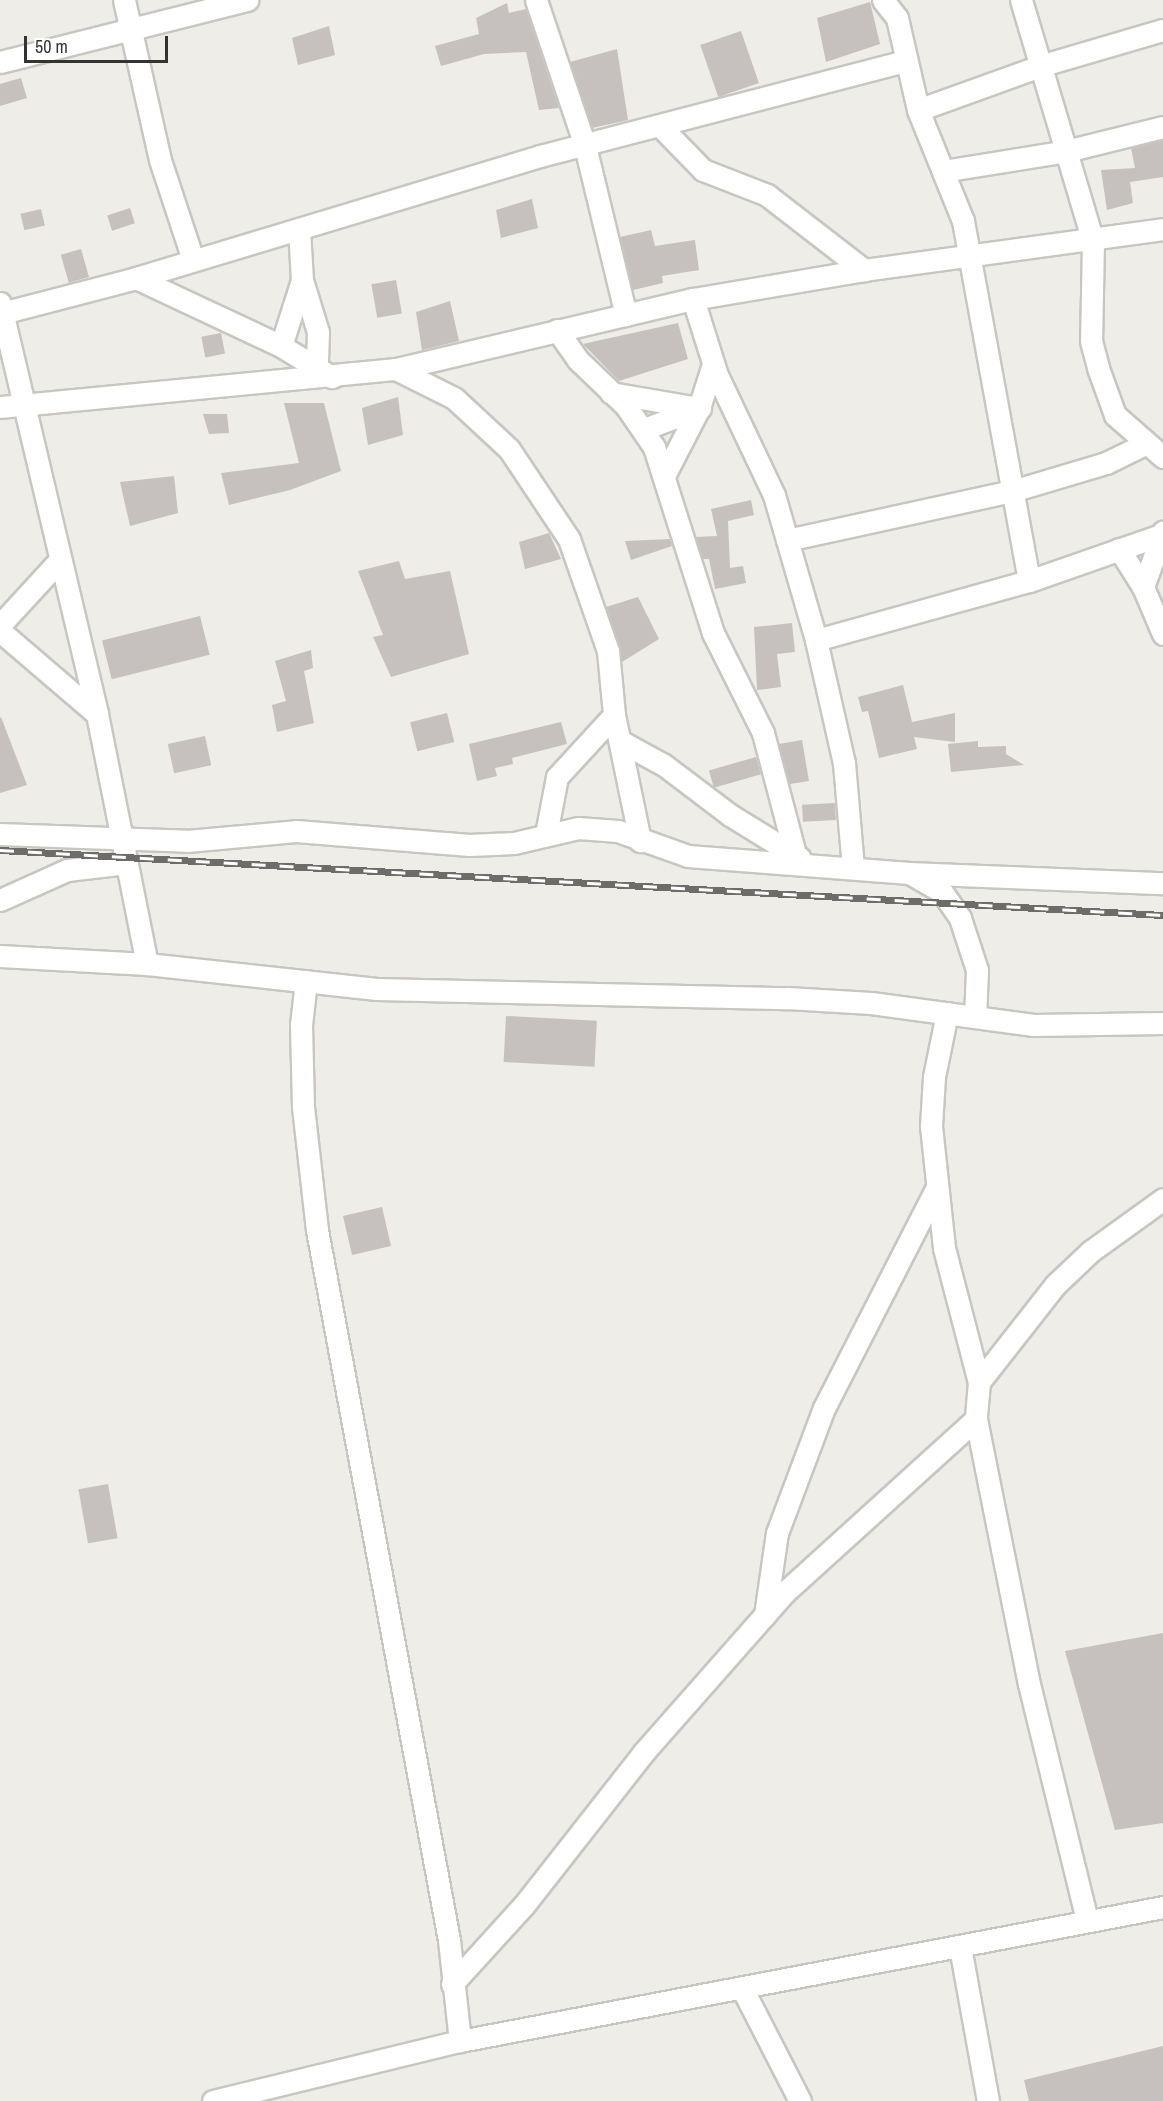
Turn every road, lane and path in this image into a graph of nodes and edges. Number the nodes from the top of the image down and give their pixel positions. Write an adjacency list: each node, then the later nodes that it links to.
1 (124, 0): 6 (street)
2 (247, 0): 6 (street)
3 (536, 0): 14 (street)
4 (883, 0): 8 (street)
5 (1021, 0): 10 (street)
6 (130, 26): 9 (street); 22 (street)
7 (1163, 30): 10 (street)
8 (903, 61): 11 (street); 13 (street)
9 (0, 62)
10 (1043, 65): 11 (street); 15 (street)
11 (918, 110): 16 (street)
12 (1163, 127): 15 (street)
13 (662, 128): 14 (street); 23 (street)
14 (585, 146): 18 (street); 28 (street)
15 (1066, 151): 16 (street); 20 (street)
16 (943, 171): 21 (street)
17 (1163, 229): 20 (street)
18 (299, 230): 19 (street); 24 (street)
19 (272, 237): 22 (street); 24 (street)
20 (1093, 241): 21 (street); 41 (street)
21 (971, 256): 23 (street); 44 (street)
22 (194, 260): 25 (street)
23 (864, 270): 26 (street)
24 (301, 272): 30 (street); 34 (street)
25 (136, 278): 27 (street); 30 (street)
26 (693, 299): 28 (street); 32 (street)
27 (1, 308): 31 (street)
28 (626, 315): 29 (street)
29 (556, 330): 33 (street); 35 (street)
30 (281, 346): 34 (street)
31 (5, 356): 37 (street)
32 (713, 364): 36 (street); 39 (street)
33 (396, 369): 34 (street); 56 (street)
34 (324, 373): 37 (street)
35 (611, 393): 39 (street); 40 (street)
36 (728, 400): 39 (street); 46 (street)
37 (24, 406): 38 (street); 48 (street)
38 (0, 407)
39 (699, 408): 40 (street); 43 (street)
40 (644, 429): 43 (street)
41 (1144, 444): 42 (street); 44 (street)
42 (1163, 457)
43 (665, 474): 62 (street)
44 (1012, 490): 46 (street); 49 (street)
45 (1162, 533): 47 (street); 50 (street)
46 (787, 540): 54 (street)
47 (1119, 549): 49 (street); 50 (street)
48 (58, 562): 51 (street); 55 (street)
49 (1029, 580): 54 (street)
50 (1143, 587): 53 (street)
51 (0, 625)
52 (0, 631): 55 (street)
53 (1163, 634)
54 (816, 640): 64 (street)
55 (97, 714): 60 (street)
56 (614, 716): 57 (street); 59 (street)
57 (620, 741): 61 (street); 62 (street)
58 (0, 834): 60 (street)
59 (546, 834): 60 (street); 61 (street)
60 (122, 840): 63 (street)
61 (640, 841): 62 (street)
62 (799, 857): 64 (street)
63 (127, 863): 67 (street); 69 (street)
64 (853, 868): 65 (street)
65 (909, 873): 66 (street); 72 (street)
66 (1163, 883)
67 (0, 900)
68 (0, 956): 69 (street)
69 (147, 964): 70 (street)
70 (306, 981): 71 (street); 82 (street)
71 (947, 1013): 72 (street); 74 (street)
72 (975, 1017): 73 (street)
73 (1163, 1023)
74 (937, 1187): 76 (street); 78 (street)
75 (1163, 1199): 76 (street)
76 (979, 1382): 77 (street)
77 (976, 1419): 78 (street); 80 (street)
78 (765, 1615): 82 (street)
79 (1163, 1907): 80 (street)
80 (1087, 1920): 81 (street)
81 (960, 1947): 83 (street); 87 (street)
82 (452, 1984): 84 (street)
83 (742, 1988): 84 (street); 86 (street)
84 (460, 2041): 85 (street)
85 (213, 2101)
86 (800, 2101)
87 (988, 2101)

